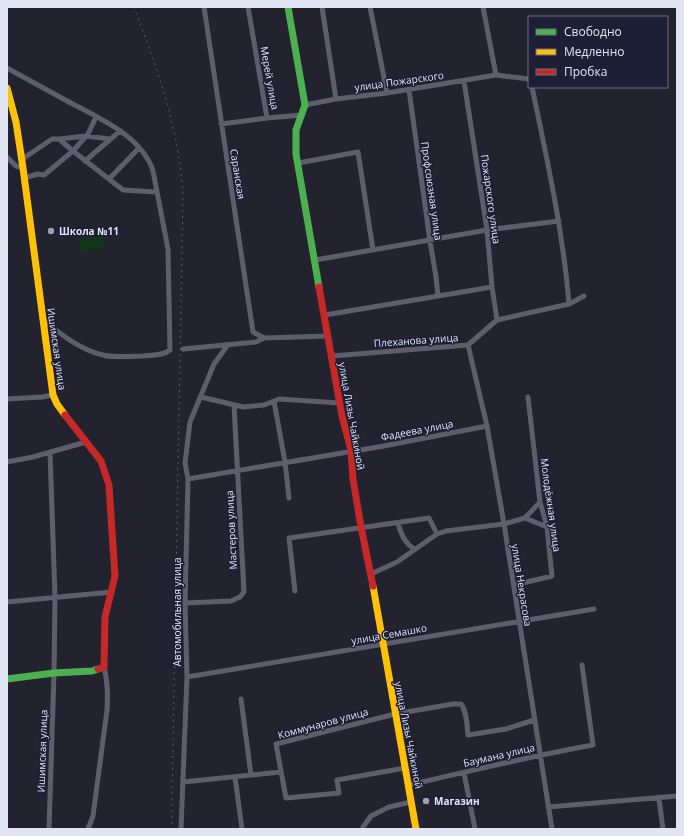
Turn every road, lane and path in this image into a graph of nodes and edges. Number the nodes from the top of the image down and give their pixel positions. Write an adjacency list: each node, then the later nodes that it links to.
1 (204, 7): 20 (street, Саранская)
2 (248, 7): 19 (street, Мерей улица)
3 (288, 7): 16 (street, улица Лизы Чайкиной)
4 (322, 7): 15 (street)
5 (370, 7): 14 (street)
6 (483, 7): 8 (street)
7 (7, 68): 18 (street)
8 (496, 75): 9 (street); 10 (street, улица Пожарского)
9 (528, 79)
10 (464, 81): 13 (street, улица Пожарского); 35 (street, Пожарского улица)
11 (7, 88): 30 (street, Ишимская улица)
12 (532, 88): 34 (street)
13 (409, 90): 14 (street, улица Пожарского); 36 (street, Профсоюзная улица)
14 (387, 93): 15 (street, улица Пожарского)
15 (336, 99): 16 (street, улица Пожарского)
16 (305, 105): 17 (street, улица Лизы Чайкиной)
17 (302, 115): 19 (street, Мерей улица); 29 (street, улица Лизы Чайкиной)
18 (96, 116): 21 (street); 22 (street)
19 (267, 118): 20 (street)
20 (221, 124): 47 (street, Саранская)
21 (120, 131): 24 (street); 25 (street)
22 (86, 136): 23 (street); 24 (street); 26 (street)
23 (59, 139): 26 (street); 30 (street)
24 (110, 139): 28 (street)
25 (139, 148): 32 (street); 33 (street)
26 (73, 151): 28 (street); 31 (street)
27 (7, 157): 30 (street)
28 (86, 161): 32 (street)
29 (298, 163): 37 (street); 38 (street, улица Лизы Чайкиной)
30 (22, 164): 31 (street, Ишимская улица)
31 (24, 178): 44 (street, Ишимская улица)
32 (109, 179): 33 (street)
33 (156, 192): 44 (street)
34 (559, 221): 35 (street); 42 (street)
35 (488, 230): 36 (street); 39 (street, Пожарского улица)
36 (430, 241): 37 (street); 40 (street, Профсоюзная улица)
37 (373, 250): 38 (street)
38 (315, 260): 43 (street, улица Лизы Чайкиной)
39 (492, 287): 40 (street); 45 (street, Пожарского улица)
40 (438, 296): 43 (street)
41 (584, 296): 42 (street, Плеханова улица)
42 (569, 304): 45 (street, Плеханова улица)
43 (325, 315): 46 (street, улица Лизы Чайкиной)
44 (43, 320): 52 (street, Ишимская улица)
45 (497, 320): 48 (street, Плеханова улица)
46 (328, 336): 47 (street); 51 (street, улица Лизы Чайкиной)
47 (264, 338): 49 (street)
48 (468, 345): 51 (street, Плеханова улица); 59 (street, улица Некрасова)
49 (228, 346): 50 (street); 53 (street, Автомобильная улица)
50 (183, 348)
51 (332, 356): 57 (street, улица Лизы Чайкиной)
52 (52, 395): 55 (street); 60 (street, Ишимская улица)
53 (201, 397): 58 (street); 66 (street, Автомобильная улица)
54 (528, 397): 68 (street, Молодёжная улица)
55 (7, 399)
56 (274, 401): 57 (street); 58 (street); 64 (street)
57 (340, 403): 61 (street, улица Лизы Чайкиной)
58 (234, 405): 65 (street, Мастеров улица)
59 (487, 426): 61 (street, Фадеева улица); 71 (street, улица Некрасова)
60 (86, 442): 62 (street); 79 (street, Ишимская улица)
61 (350, 450): 64 (street, Фадеева улица); 72 (street, улица Лизы Чайкиной)
62 (50, 452): 63 (street); 80 (street, Ишимская улица)
63 (7, 461)
64 (285, 462): 65 (street, Фадеева улица); 67 (street)
65 (237, 471): 66 (street, Фадеева улица); 82 (street, Мастеров улица)
66 (188, 479): 82 (street, Автомобильная улица)
67 (289, 498)
68 (540, 502): 69 (street); 73 (street, Молодёжная улица)
69 (525, 518): 71 (street); 73 (street)
70 (398, 523): 72 (street); 74 (street); 75 (street)
71 (504, 524): 74 (street); 77 (street, улица Некрасова)
72 (361, 527): 76 (street, улица Лизы Чайкиной); 78 (street)
73 (547, 527): 77 (street, Молодёжная улица)
74 (437, 534): 75 (street)
75 (414, 549): 76 (street)
76 (371, 574): 85 (street, улица Лизы Чайкиной)
77 (514, 585): 84 (street, улица Некрасова)
78 (295, 591)
79 (112, 592): 80 (street); 87 (street, Ишимская улица)
80 (55, 597): 81 (street); 88 (street, Ишимская улица)
81 (7, 602)
82 (185, 603): 89 (street, Автомобильная улица)
83 (594, 609): 84 (street, улица Семашко)
84 (518, 621): 85 (street, улица Семашко); 93 (street, улица Некрасова)
85 (383, 644): 89 (street, улица Семашко); 92 (street, улица Лизы Чайкиной)
86 (582, 665): 94 (street, Баумана улица)
87 (104, 667): 88 (street); 108 (street)
88 (54, 673): 90 (street); 107 (street, Ишимская улица)
89 (186, 677): 100 (street, Автомобильная улица)
90 (7, 679)
91 (241, 700): 98 (street)
92 (395, 714): 93 (street, Коммунаров улица); 95 (street, улица Лизы Чайкиной); 96 (street, Коммунаров улица)
93 (534, 720): 94 (street, улица Некрасова)
94 (540, 755): 97 (street, Баумана улица); 105 (street, улица Некрасова)
95 (405, 768): 96 (street, Коммунаров улица); 101 (street, улица Лизы Чайкиной)
96 (281, 772): 98 (street)
97 (464, 773): 101 (street, Баумана улица); 112 (street)
98 (251, 775): 99 (street)
99 (234, 777): 100 (street); 110 (street)
100 (183, 782): 109 (street, Автомобильная улица)
101 (408, 785): 104 (street, улица Лизы Чайкиной)
102 (677, 796): 103 (street)
103 (659, 799): 105 (street); 114 (street)
104 (412, 802): 106 (street); 111 (street, улица Лизы Чайкиной)
105 (548, 807): 113 (street, улица Некрасова)
106 (363, 827)
107 (49, 829)
108 (88, 829)
109 (181, 829)
110 (242, 829)
111 (416, 829)
112 (475, 829)
113 (552, 829)
114 (663, 829)

